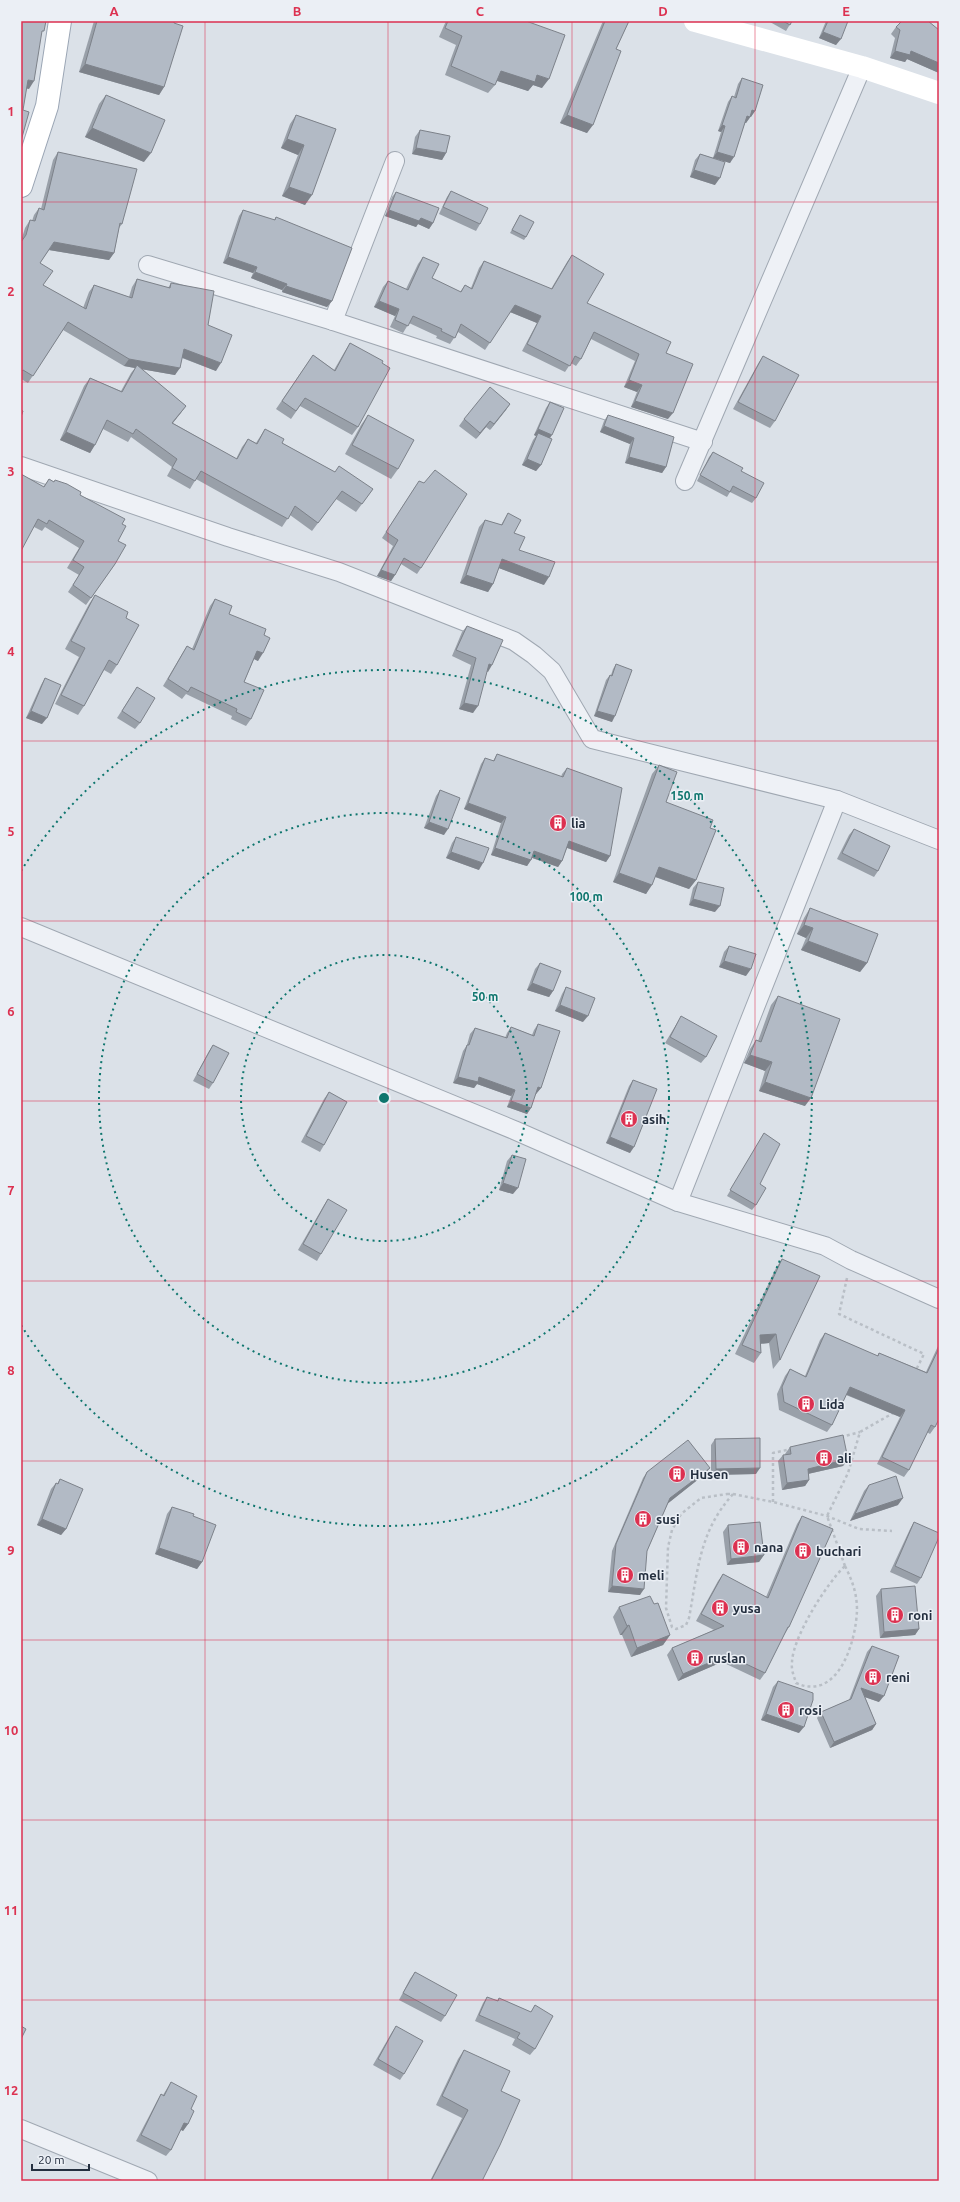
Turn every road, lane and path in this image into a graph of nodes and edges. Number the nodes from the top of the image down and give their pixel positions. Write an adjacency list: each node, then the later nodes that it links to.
1 (60, 21): 6 (street)
2 (695, 21): 3 (street)
3 (862, 67): 4 (street); 9 (street)
4 (939, 94)
5 (395, 161): 8 (street)
6 (21, 186)
7 (148, 265): 8 (street)
8 (334, 321): 9 (street)
9 (703, 442): 11 (street)
10 (21, 466): 12 (street)
11 (684, 481)
12 (837, 800): 13 (street); 15 (street)
13 (939, 840)
14 (21, 927): 15 (street)
15 (678, 1202): 16 (street)
16 (851, 1260): 17 (street); 18 (path)
17 (939, 1299)
18 (914, 1374)
19 (897, 1408): 20 (path)
20 (860, 1432): 21 (path); 25 (path)
21 (838, 1438)
22 (795, 1448): 24 (path)
23 (733, 1494): 23 (path); 24 (path)
24 (773, 1502): 25 (path)
25 (827, 1516): 26 (path); 27 (path)
26 (892, 1531)
27 (845, 1566): 27 (path)
28 (21, 2129): 29 (street)
29 (148, 2181)

